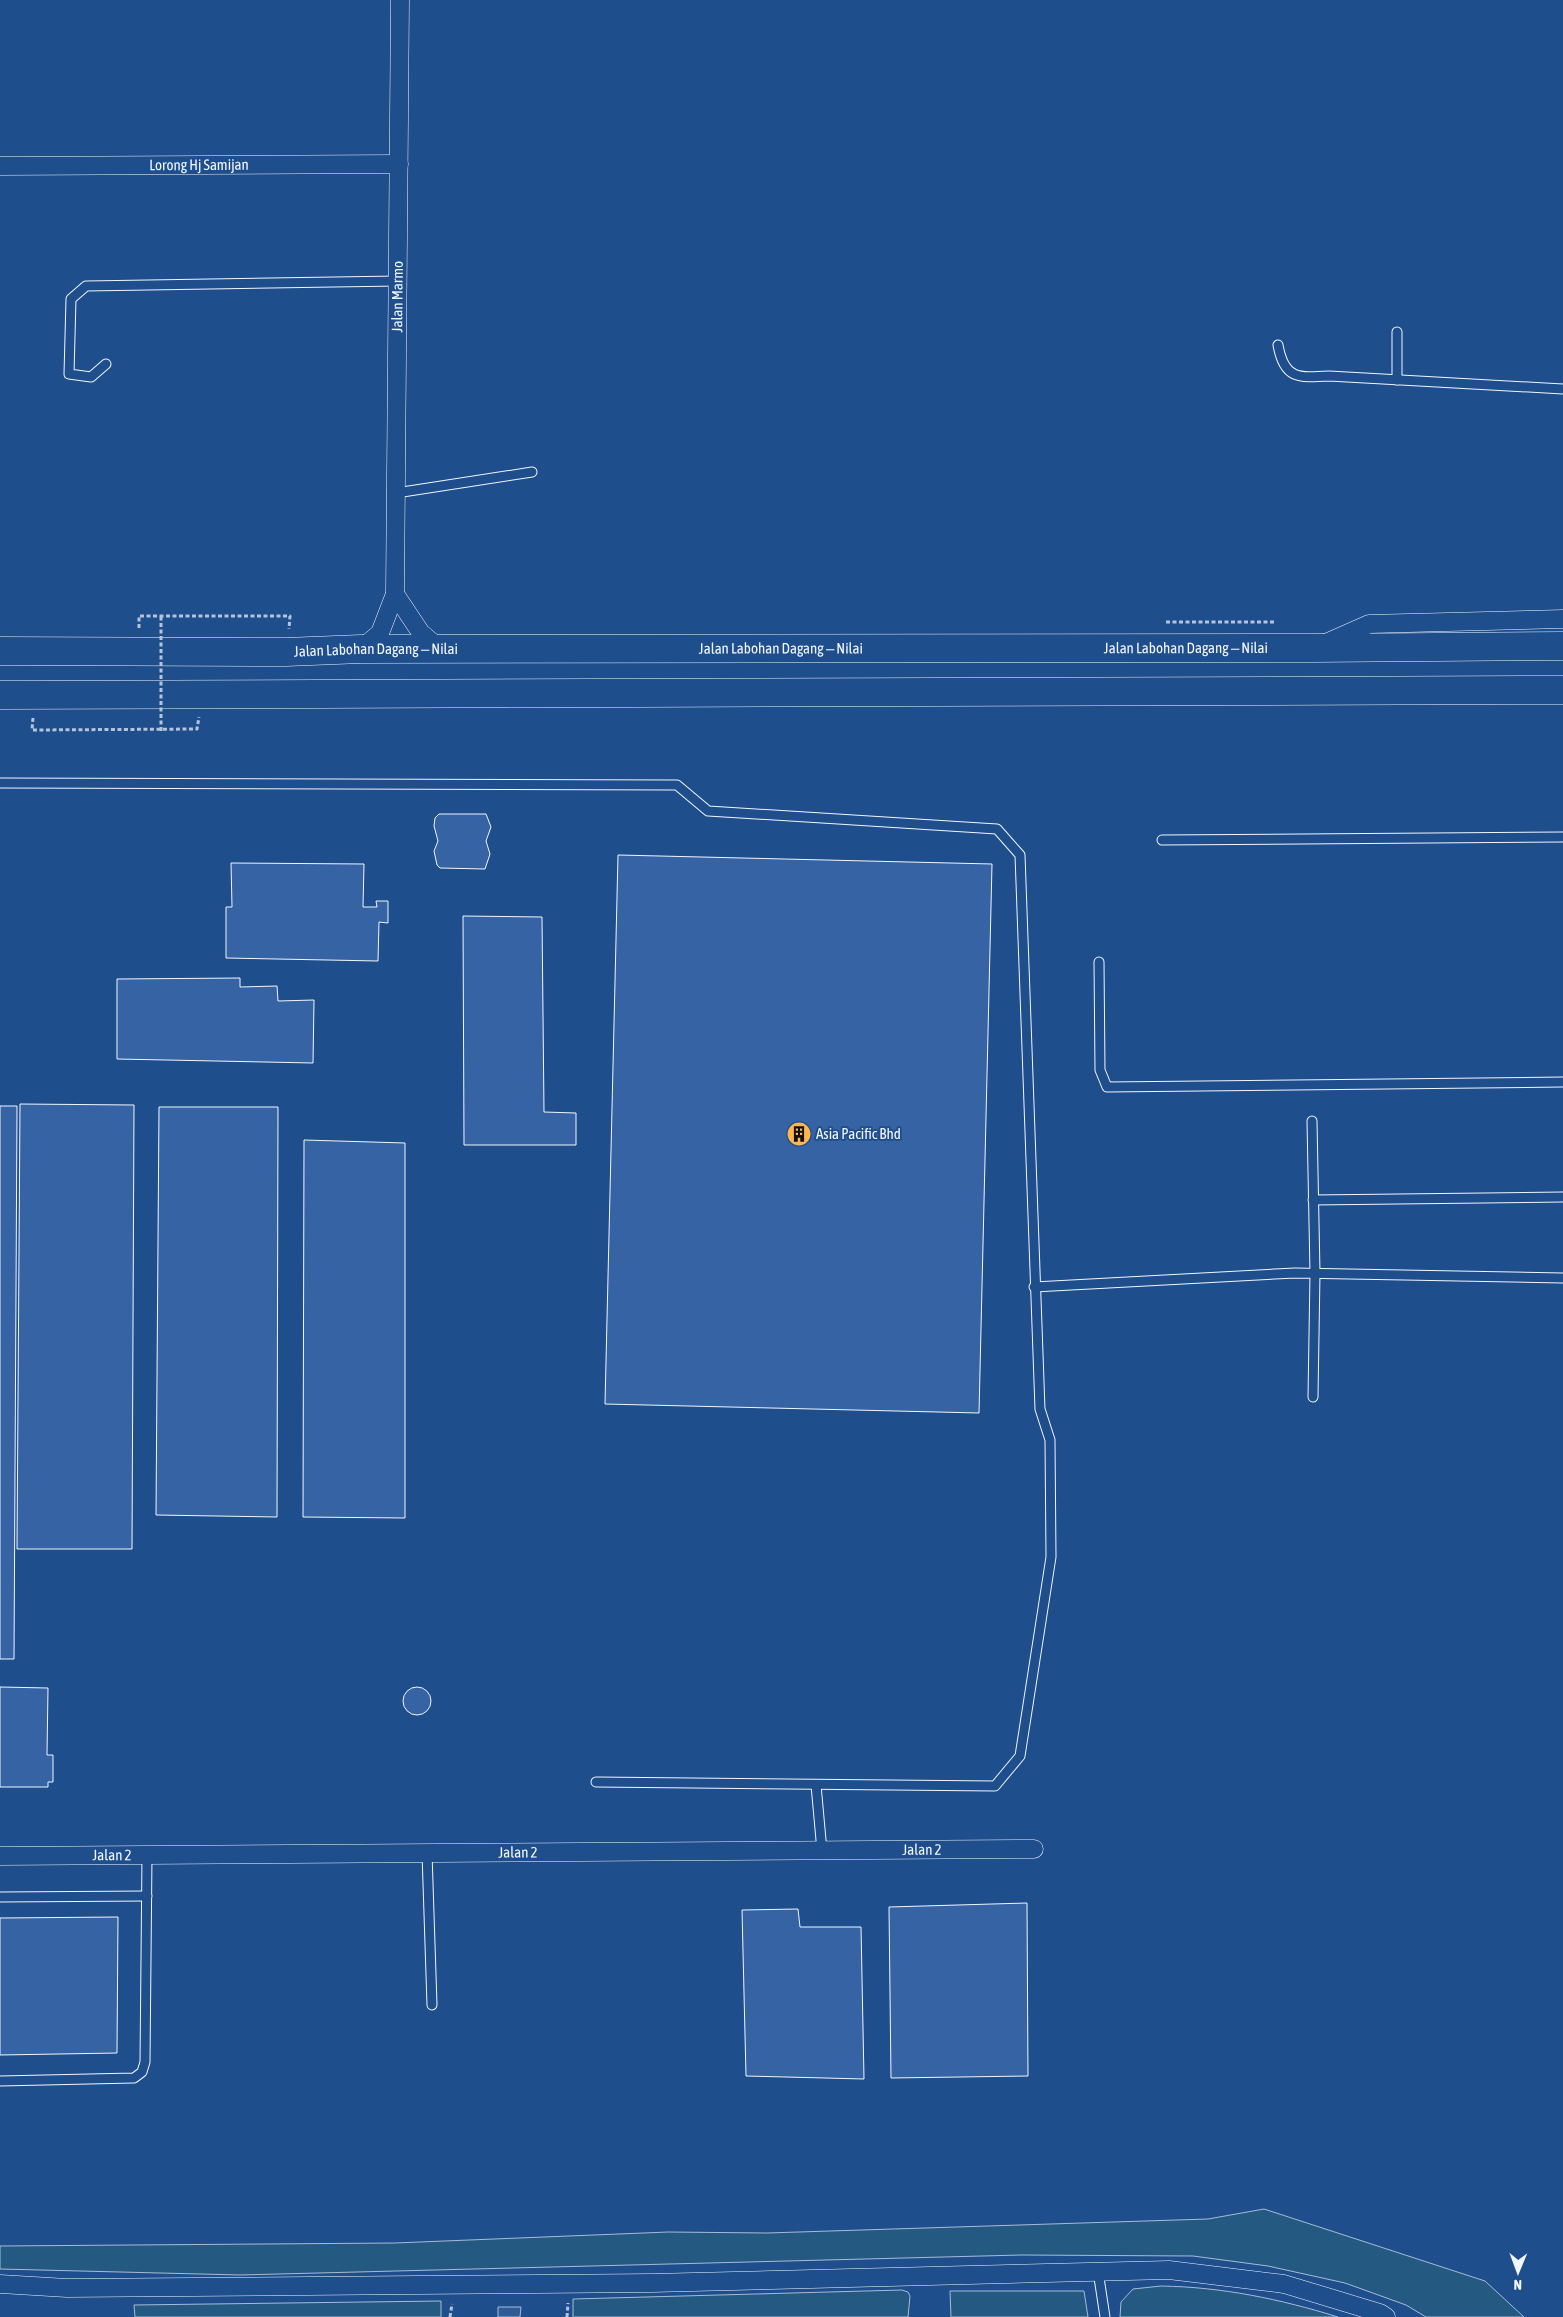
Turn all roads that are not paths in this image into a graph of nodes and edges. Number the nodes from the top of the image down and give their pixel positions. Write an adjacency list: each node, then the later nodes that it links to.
1 (400, 0): 2 (street, Jalan Marmo)
2 (399, 164): 3 (street, Lorong Hj Samijan); 4 (street, Jalan Marmo)
3 (0, 166)
4 (398, 281): 7 (lane); 11 (street, Jalan Marmo)
5 (1397, 332): 8 (lane)
6 (1278, 345): 8 (lane)
7 (106, 364)
8 (1396, 380): 9 (lane)
9 (1563, 389)
10 (532, 472): 11 (lane)
11 (396, 494): 12 (street, Jalan Marmo)
12 (395, 594): 16 (street); 17 (street)
13 (1563, 619): 15 (street)
14 (1563, 646): 15 (main road, Jalan Labohan Dagang ‒ Nilai)
15 (1314, 648): 16 (main road, Jalan Labohan Dagang ‒ Nilai)
16 (440, 649): 17 (main road, Jalan Labohan Dagang ‒ Nilai)
17 (361, 650): 18 (main road, Jalan Labohan Dagang ‒ Nilai)
18 (0, 651)
19 (1563, 690): 20 (main road)
20 (0, 696)
21 (0, 783): 31 (lane)
22 (1563, 837): 23 (lane)
23 (1162, 840)
24 (1099, 962): 25 (lane)
25 (1563, 1082)
26 (1312, 1121): 28 (lane)
27 (1563, 1197): 28 (lane)
28 (1313, 1200): 29 (lane)
29 (1315, 1273): 30 (lane); 31 (lane); 32 (lane)
30 (1563, 1278)
31 (1034, 1287): 34 (lane)
32 (1314, 1397)
33 (596, 1782): 34 (lane)
34 (816, 1785): 36 (lane)
35 (1034, 1849): 36 (street, Jalan 2)
36 (822, 1851): 37 (street, Jalan 2)
37 (427, 1853): 38 (street, Jalan 2); 42 (lane)
38 (147, 1855): 39 (street, Jalan 2); 40 (lane)
39 (0, 1856)
40 (147, 1896): 41 (lane); 43 (lane)
41 (0, 1897)
42 (432, 2005)
43 (0, 2081)
44 (1098, 2271): 45 (street); 46 (lane); 47 (street)
45 (0, 2284)
46 (1105, 2317)
47 (1386, 2317)

